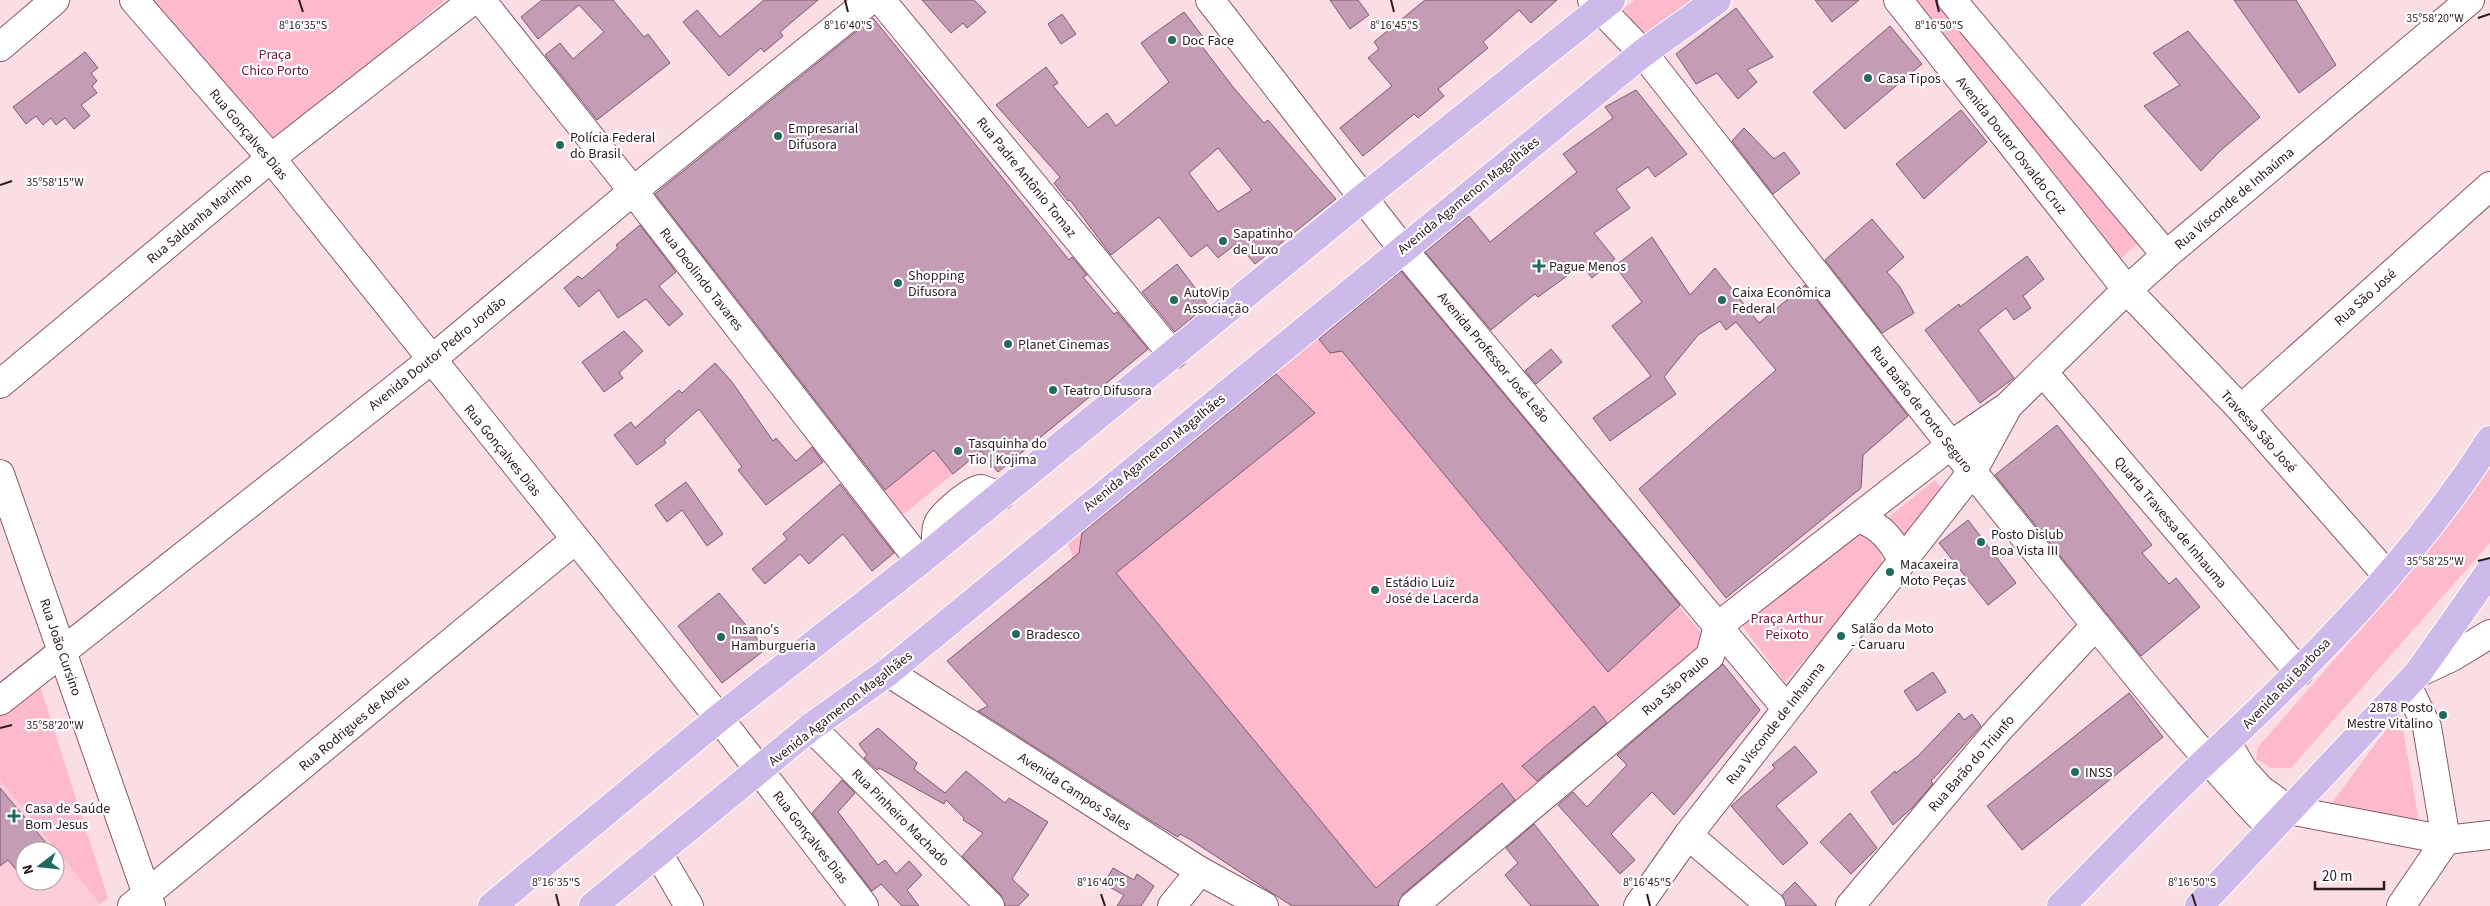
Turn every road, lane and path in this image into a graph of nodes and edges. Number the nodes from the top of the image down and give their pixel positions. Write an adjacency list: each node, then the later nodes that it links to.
1 (55, 0): 13 (street)
2 (134, 0): 15 (street, Rua Gonçalves Dias)
3 (473, 0): 15 (street, Rua Saldanha Marinho)
4 (481, 0): 17 (street, Rua Deolindo Tavares)
5 (870, 0): 17 (street, Avenida Doutor Pedro Jordão)
6 (881, 0): 22 (street, Rua Padre Antônio Tomaz)
7 (1210, 0): 18 (street, Avenida Professor José Leão)
8 (1717, 0): 14 (main road, Avenida Agamenon Magalhães)
9 (1898, 0): 21 (street, Avenida Doutor Osvaldo Cruz)
10 (1952, 0): 20 (street)
11 (2470, 0): 20 (street, Rua Visconde de Inhaúma)
12 (1601, 3): 14 (street, Rua Barão de Porto Seguro); 18 (main road)
13 (0, 47)
14 (1643, 53): 19 (main road, Avenida Agamenon Magalhães); 29 (street, Rua Barão de Porto Seguro)
15 (271, 158): 23 (street, Rua Gonçalves Dias); 25 (street, Rua Saldanha Marinho)
16 (2490, 186): 27 (street, Rua São José)
17 (633, 191): 23 (street, Avenida Doutor Pedro Jordão); 34 (street, Rua Deolindo Tavares)
18 (1364, 198): 19 (street, Avenida Professor José Leão); 22 (main road)
19 (1402, 248): 39 (street, Avenida Professor José Leão); 42 (main road, Avenida Agamenon Magalhães)
20 (2166, 255): 21 (street, Rua Visconde de Inhaúma)
21 (2127, 290): 24 (street, Rua Visconde de Inhaúma); 27 (street, Travessa São José)
22 (1174, 355): 34 (main road)
23 (431, 360): 33 (street, Rua Gonçalves Dias); 41 (street, Avenida Doutor Pedro Jordão)
24 (2043, 372): 26 (street, Rua Visconde de Inhaúma); 43 (street, Quarta Travessa de Inhauma)
25 (0, 384)
26 (2008, 406): 29 (street, Rua Visconde de Inhaúma); 30 (street, Rua Visconde de Inhaúma)
27 (2241, 409): 37 (street, Travessa São José)
28 (2490, 440): 37 (main road, Avenida Rui Barbosa)
29 (1951, 445): 30 (street, Rua Barão de Porto Seguro); 32 (street)
30 (1972, 472): 35 (street, Rua Visconde de Inhauma); 38 (street, Rua Barão de Porto Seguro)
31 (0, 474): 41 (street, Rua João Cursino)
32 (1858, 518): 35 (street); 39 (street)
33 (575, 540): 47 (street, Rua Gonçalves Dias); 57 (street, Rua Rodrigues de Abreu)
34 (928, 554): 47 (main road)
35 (1902, 559): 46 (street, Rua Visconde de Inhauma)
36 (2490, 571): 44 (main road)
37 (2387, 575): 43 (main road, Avenida Rui Barbosa)
38 (2096, 624): 49 (street, Rua Barão de Porto Seguro); 68 (street, Rua Barão do Triunfo)
39 (1718, 626): 46 (street, Avenida Professor José Leão); 65 (street, Rua São Paulo)
40 (2484, 635): 44 (street)
41 (62, 650): 45 (street, Avenida Doutor Pedro Jordão); 57 (street, Rua João Cursino)
42 (888, 672): 48 (main road, Avenida Agamenon Magalhães); 56 (street, Avenida Campos Sales)
43 (2299, 672): 49 (main road, Avenida Rui Barbosa)
44 (2412, 679): 51 (main road); 54 (street)
45 (0, 701)
46 (1786, 708): 52 (street, Rua Visconde de Inhauma)
47 (719, 718): 50 (street, Rua Gonçalves Dias); 58 (main road)
48 (811, 727): 50 (main road, Avenida Agamenon Magalhães); 62 (street, Rua Pinheiro Machado)
49 (2217, 751): 51 (street, Rua Barão de Porto Seguro); 69 (main road, Avenida Rui Barbosa)
50 (759, 771): 55 (main road, Avenida Agamenon Magalhães); 61 (street, Rua Gonçalves Dias)
51 (2280, 819): 54 (street); 70 (main road)
52 (1688, 834): 66 (street, Rua Visconde de Inhauma); 67 (street)
53 (2490, 835): 54 (street)
54 (2446, 840): 71 (street)
55 (658, 853): 59 (main road, Avenida Agamenon Magalhães); 60 (street)
56 (1200, 871): 63 (street); 64 (street, Avenida Campos Sales)
57 (143, 902)
58 (492, 906)
59 (593, 906)
60 (689, 906)
61 (864, 906)
62 (990, 906)
63 (1172, 906)
64 (1264, 906)
65 (1413, 906)
66 (1638, 906)
67 (1771, 906)
68 (1850, 906)
69 (2061, 906)
70 (2199, 906)
71 (2401, 906)

